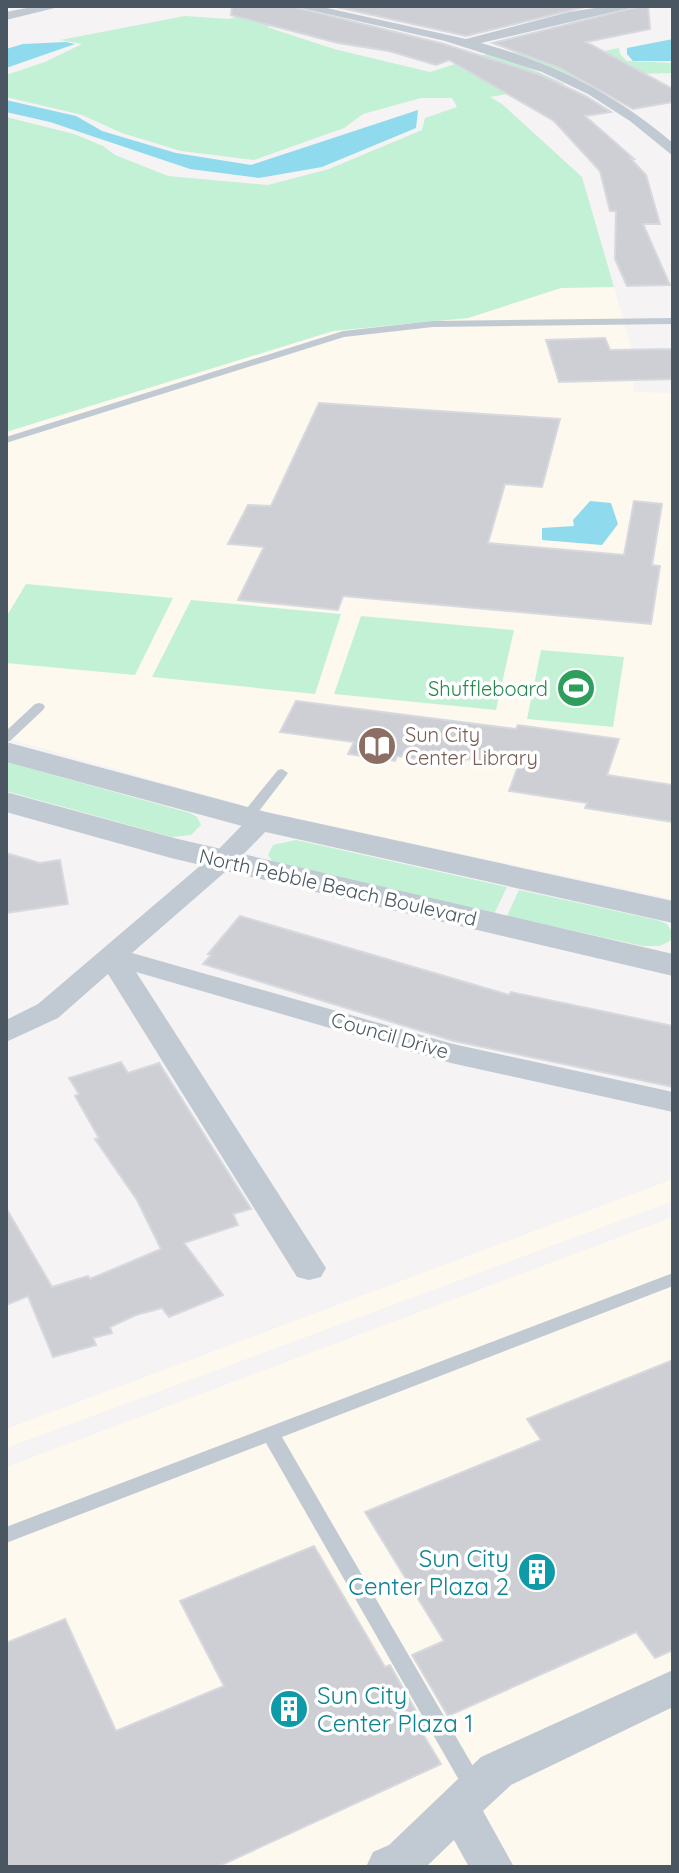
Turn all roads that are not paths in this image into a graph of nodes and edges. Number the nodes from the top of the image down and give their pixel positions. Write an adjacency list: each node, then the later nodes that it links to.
1 (57, 6): 4 (street)
2 (299, 6): 5 (street)
3 (632, 6): 5 (street)
4 (6, 16)
5 (463, 44): 6 (street)
6 (673, 151)
7 (673, 315): 8 (lane)
8 (640, 320): 9 (lane); 10 (lane)
9 (673, 321)
10 (6, 440)
11 (39, 707): 12 (lane)
12 (6, 738)
13 (6, 752): 16 (street)
14 (282, 773): 16 (lane)
15 (6, 802): 17 (street, North Pebble Beach Boulevard)
16 (254, 819): 17 (street); 18 (street)
17 (223, 860): 19 (street); 20 (street, North Pebble Beach Boulevard)
18 (673, 912)
19 (111, 956): 21 (street); 22 (street, Council Drive); 23 (street)
20 (673, 965)
21 (6, 1032)
22 (673, 1102)
23 (309, 1268)
24 (673, 1279): 25 (lane)
25 (270, 1433): 26 (lane); 28 (lane)
26 (6, 1535)
27 (673, 1688): 28 (street)
28 (467, 1799): 29 (street); 30 (street)
29 (388, 1867)
30 (492, 1867)

